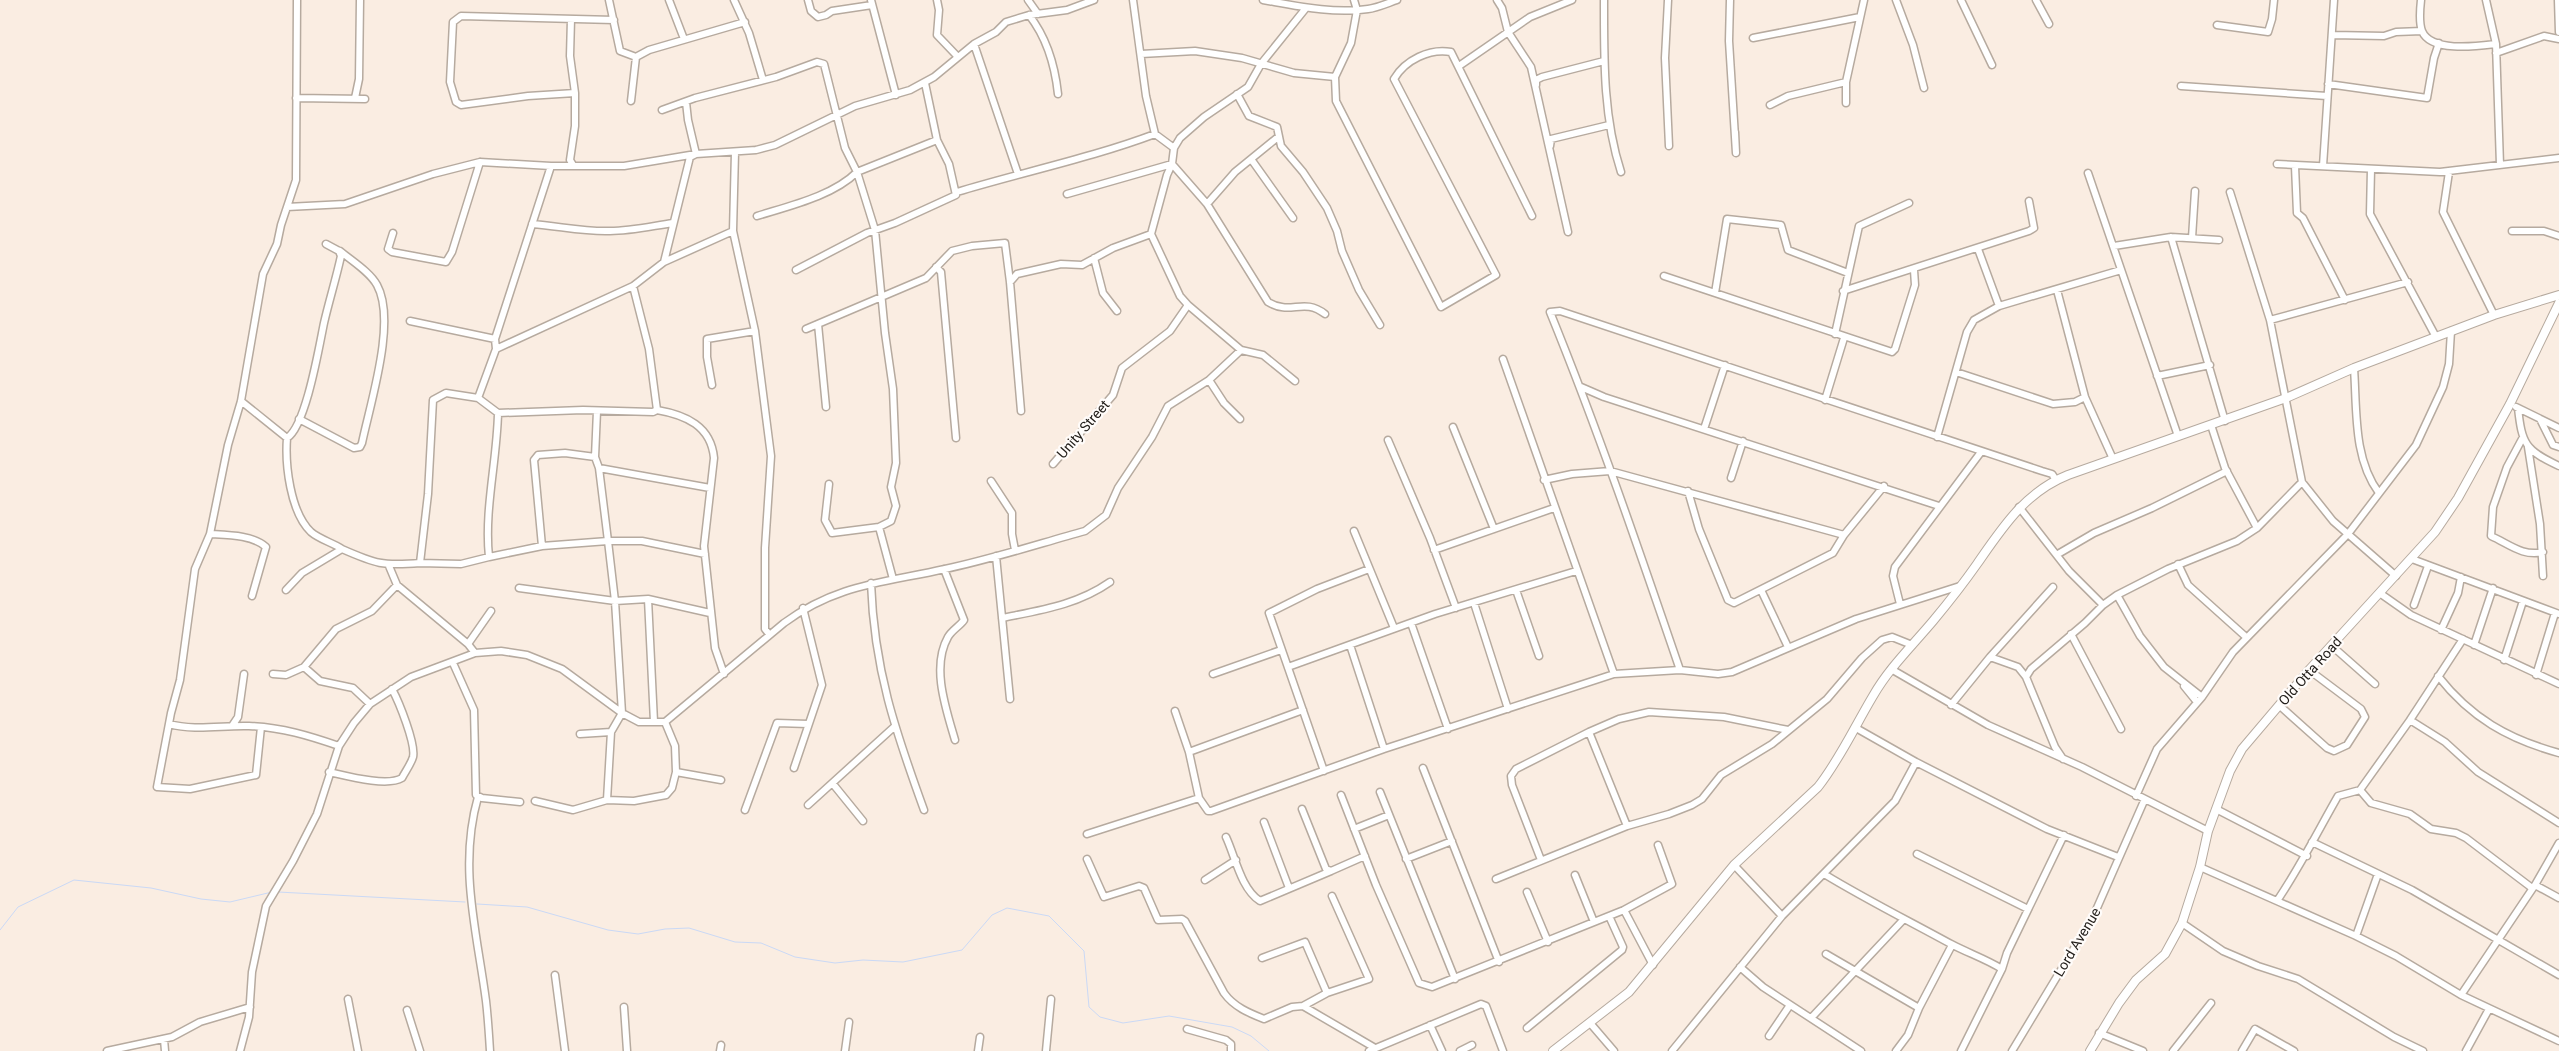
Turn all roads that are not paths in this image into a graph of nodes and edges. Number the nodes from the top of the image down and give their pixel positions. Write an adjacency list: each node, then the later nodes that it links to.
1 (297, 0): 70 (street)
2 (360, 0): 71 (street)
3 (609, 0): 35 (street)
4 (669, 0): 44 (street)
5 (734, 0): 36 (street)
6 (808, 0): 28 (street)
7 (937, 0): 52 (street)
8 (1028, 0): 31 (street)
9 (1094, 0): 31 (street)
10 (1133, 0): 50 (street)
11 (1263, 0): 29 (street)
12 (1354, 0): 30 (street)
13 (1397, 0): 30 (street)
14 (1498, 0): 40 (street)
15 (1572, 0): 40 (street)
16 (1604, 0): 53 (street)
17 (1668, 0): 85 (street)
18 (1730, 0): 80 (street)
19 (1864, 0): 33 (street)
20 (1896, 0): 64 (street)
21 (1961, 0): 55 (street)
22 (2036, 0): 37 (street)
23 (2274, 0): 38 (street)
24 (2334, 0): 42 (street)
25 (2421, 0): 39 (street)
26 (2486, 0): 48 (street)
27 (2558, 0): 41 (street)
28 (872, 2): 68 (street)
29 (1306, 8): 30 (street); 54 (street)
30 (1357, 10): 57 (street)
31 (1038, 14): 32 (street)
32 (1029, 15): 46 (street); 66 (street)
33 (1860, 17): 43 (street); 59 (street)
34 (571, 19): 35 (street); 65 (street); 65 (street)
35 (614, 20): 51 (street)
36 (745, 22): 44 (street); 58 (street)
37 (2049, 24)
38 (2217, 25)
39 (2422, 31): 42 (street); 47 (street)
40 (1508, 32): 56 (street); 63 (street)
41 (2559, 32)
42 (2333, 36): 61 (street)
43 (1753, 38)
44 (684, 39): 51 (street)
45 (2559, 39): 49 (street)
46 (974, 44): 52 (street); 104 (street)
47 (2439, 44): 48 (street); 61 (street)
48 (2496, 44): 49 (street)
49 (2496, 53): 98 (street)
50 (1141, 54): 54 (street); 81 (street)
51 (636, 57): 73 (street)
52 (958, 57): 60 (street)
53 (1604, 61): 63 (street); 79 (street)
54 (1261, 64): 57 (street); 67 (street)
55 (1992, 65)
56 (1459, 66): 57 (street); 114 (street)
57 (1334, 77)
58 (763, 80): 74 (street); 78 (street)
59 (1846, 82): 75 (street); 76 (street)
60 (924, 83): 68 (street); 83 (street)
61 (2328, 84): 69 (street)
62 (2181, 86): 69 (street)
63 (1536, 87): 84 (street)
64 (1924, 88)
65 (575, 93): 92 (street)
66 (1058, 94)
67 (1237, 94): 82 (street); 86 (street)
68 (896, 95): 78 (street)
69 (2327, 96): 97 (street)
70 (296, 98): 71 (street); 112 (street)
71 (355, 98): 72 (street)
72 (365, 99)
73 (631, 101)
74 (686, 102): 77 (street); 88 (street)
75 (1846, 103)
76 (1770, 105)
77 (662, 110)
78 (836, 114): 87 (street); 100 (street)
79 (1609, 125): 84 (street); 101 (street)
80 (1736, 132)
81 (1155, 134): 86 (street); 104 (street)
82 (1278, 138): 90 (street); 158 (street)
83 (937, 140): 100 (street); 106 (street)
84 (1550, 146): 121 (street)
85 (1669, 146)
86 (1174, 148): 93 (street)
87 (735, 152): 88 (street); 119 (street)
88 (696, 154): 92 (street); 116 (street)
89 (2559, 158): 98 (street)
90 (1251, 159): 111 (street); 115 (street)
91 (480, 162): 95 (street); 112 (street); 122 (street)
92 (571, 163): 95 (street)
93 (1172, 164): 108 (street); 111 (street); 123 (street)
94 (2277, 164): 96 (street)
95 (551, 166): 117 (street)
96 (2295, 166): 97 (street); 148 (street)
97 (2323, 166): 99 (street)
98 (2500, 166): 102 (street)
99 (2371, 169): 102 (street); 141 (street)
100 (857, 172): 113 (street); 118 (street)
101 (1621, 172)
102 (2449, 172): 154 (street)
103 (2088, 173): 129 (street)
104 (1018, 174): 106 (street)
105 (2195, 191): 126 (street)
106 (957, 192): 118 (street)
107 (2230, 192): 155 (street)
108 (1067, 194)
109 (2029, 201): 130 (street)
110 (1908, 203): 138 (street)
111 (1207, 204): 153 (street)
112 (287, 207): 182 (street)
113 (757, 216)
114 (1532, 216)
115 (1293, 218)
116 (673, 223): 117 (street); 133 (street)
117 (532, 224): 165 (street)
118 (875, 230): 135 (street); 147 (street)
119 (734, 231): 133 (street); 160 (street)
120 (2512, 231): 124 (street)
121 (1568, 232)
122 (393, 233)
123 (1151, 234): 132 (street); 150 (street)
124 (2559, 236)
125 (2171, 237): 126 (street); 129 (street); 170 (street)
126 (2192, 238): 127 (street)
127 (2219, 240)
128 (326, 244): 131 (street)
129 (2114, 246): 137 (street)
130 (1978, 249): 136 (street); 151 (street)
131 (339, 251): 189 (street); 189 (street)
132 (1094, 258): 140 (street); 152 (street)
133 (664, 262): 142 (street)
134 (936, 267): 140 (street); 147 (street); 200 (street)
135 (796, 270)
136 (1914, 270): 144 (street); 164 (street)
137 (2121, 270): 143 (street); 173 (street)
138 (1848, 273): 144 (street); 145 (street)
139 (1664, 276): 145 (street)
140 (1010, 282): 186 (street)
141 (2408, 282): 148 (street); 163 (street)
142 (633, 286): 166 (street); 185 (street)
143 (2057, 290): 151 (street); 178 (street)
144 (1843, 291): 162 (street)
145 (1716, 293): 162 (street)
146 (2559, 295): 154 (street)
147 (883, 298): 157 (street); 227 (street)
148 (2345, 300): 155 (street)
149 (2559, 304): 183 (street, Old Otta Road)
150 (1188, 305): 167 (street); 209 (street, Unity Street)
151 (1999, 306): 172 (street)
152 (1117, 311)
153 (1325, 314)
154 (2494, 315): 161 (street)
155 (2270, 320): 180 (street)
156 (410, 321): 165 (street)
157 (818, 324): 159 (street); 184 (street)
158 (1380, 325)
159 (806, 330)
160 (754, 331): 176 (street); 285 (street)
161 (2451, 331): 163 (street); 223 (street)
162 (1835, 334): 164 (street)
163 (2436, 337): 171 (street)
164 (1844, 338): 181 (street)
165 (495, 339): 166 (street)
166 (496, 349): 179 (street)
167 (1241, 350): 174 (street); 175 (street)
168 (1503, 360): 215 (street)
169 (1725, 365): 177 (street); 181 (street); 196 (street)
170 (2210, 365): 173 (street); 192 (street)
171 (2354, 368): 180 (street); 223 (street)
172 (1956, 372): 178 (street); 198 (street)
173 (2157, 376): 197 (street)
174 (1209, 380): 190 (street); 237 (street)
175 (1295, 381)
176 (712, 386)
177 (1581, 387): 196 (street); 212 (street)
178 (2085, 397): 208 (street)
179 (478, 398): 188 (street); 245 (street)
180 (2286, 398): 192 (street); 218 (street)
181 (1825, 400): 198 (street)
182 (241, 401): 199 (street); 231 (street)
183 (2514, 406): 191 (street); 201 (street); 244 (street, Old Otta Road)
184 (826, 407)
185 (657, 410): 187 (street); 221 (street)
186 (1021, 410)
187 (598, 411): 188 (street); 207 (street)
188 (498, 413): 243 (street)
189 (299, 419): 199 (street)
190 (1240, 419)
191 (2540, 419): 195 (street); 205 (street)
192 (2225, 421): 193 (street)
193 (2211, 425): 197 (street); 213 (street)
194 (1453, 427): 229 (street)
195 (2559, 428)
196 (1704, 429): 203 (street)
197 (2178, 436): 208 (street)
198 (1937, 437): 206 (street)
199 (288, 438): 236 (street)
200 (956, 438)
201 (2522, 439): 204 (street); 239 (street)
202 (1388, 440): 238 (street)
203 (1743, 442): 214 (street); 220 (street)
204 (2528, 447): 210 (street); 239 (street)
205 (2559, 447)
206 (1981, 452): 216 (street); 224 (street)
207 (595, 456): 211 (street); 235 (street)
208 (2113, 459): 216 (street)
209 (1053, 464)
210 (2559, 466)
211 (599, 468): 221 (street); 234 (street)
212 (1610, 471): 215 (street); 222 (street); 306 (street)
213 (2228, 471): 228 (street); 241 (street)
214 (1731, 478)
215 (1544, 480): 226 (street)
216 (2056, 480): 225 (street)
217 (991, 481): 237 (street)
218 (2302, 482): 228 (street); 232 (street)
219 (829, 484): 227 (street)
220 (1884, 486): 224 (street); 233 (street)
221 (710, 488): 240 (street)
222 (1688, 491): 233 (street); 265 (street)
223 (2379, 493): 232 (street)
224 (1939, 506): 273 (street)
225 (2019, 507): 241 (street); 259 (street)
226 (1554, 508): 229 (street); 251 (street)
227 (879, 527): 255 (street)
228 (2257, 528): 246 (street)
229 (1494, 529): 238 (street)
230 (1354, 532): 250 (street)
231 (210, 534): 268 (street); 331 (street)
232 (2348, 534): 252 (street); 287 (street)
233 (1844, 535): 265 (street)
234 (608, 541): 235 (street); 240 (street); 270 (street)
235 (542, 546): 243 (street)
236 (342, 548): 247 (street); 263 (street)
237 (1015, 550): 242 (street)
238 (1434, 550): 277 (street)
239 (2543, 552): 253 (street)
240 (705, 554): 279 (street)
241 (2058, 554): 274 (street)
242 (996, 556): 249 (street); 281 (street)
243 (489, 557): 245 (street)
244 (2412, 559): 248 (street); 252 (street, Old Otta Road)
245 (420, 563): 247 (street)
246 (2178, 564): 267 (street); 287 (street)
247 (389, 566): 258 (street)
248 (2428, 566): 254 (street); 275 (street)
249 (944, 569): 255 (street); 343 (street)
250 (1369, 569): 283 (street); 295 (street)
251 (1576, 571): 264 (street); 312 (street)
252 (2396, 576): 266 (street, Old Otta Road)
253 (2543, 576)
254 (2462, 577): 262 (street); 284 (street)
255 (893, 578): 257 (street)
256 (1110, 582): 281 (street)
257 (871, 583): 276 (street); 335 (street)
258 (397, 585): 289 (street); 301 (street)
259 (1960, 586): 273 (street); 291 (street)
260 (2053, 587): 298 (street)
261 (519, 588): 270 (street)
262 (2493, 588): 271 (street); 292 (street)
263 (286, 590)
264 (1516, 590): 272 (street); 297 (street)
265 (1761, 590): 294 (street)
266 (2381, 594): 284 (street); 293 (street, Old Otta Road)
267 (2117, 595): 274 (street); 320 (street)
268 (252, 596)
269 (648, 599): 270 (street); 279 (street); 329 (street)
270 (615, 601): 327 (street)
271 (2524, 601): 280 (street); 299 (street)
272 (1474, 603): 277 (street); 324 (street)
273 (1900, 604): 294 (street)
274 (2103, 605): 286 (street)
275 (2414, 605)
276 (803, 608): 285 (street); 332 (street)
277 (1456, 608): 282 (street)
278 (491, 611): 289 (street)
279 (710, 613): 310 (street)
280 (2557, 613): 313 (street)
281 (1002, 618): 319 (street)
282 (1411, 623): 283 (street); 337 (street)
283 (1394, 628): 290 (street)
284 (2442, 630): 288 (street)
285 (769, 634): 310 (street)
286 (2071, 634): 305 (street); 338 (street)
287 (2246, 637): 320 (street)
288 (2463, 639): 292 (street); 314 (street)
289 (468, 644): 296 (street)
290 (1350, 645): 302 (street); 345 (street)
291 (1912, 645): 304 (street); 339 (street)
292 (2474, 645): 299 (street)
293 (2332, 646): 307 (street, Old Otta Road); 316 (street)
294 (1788, 647): 306 (street)
295 (1281, 650): 302 (street); 311 (street)
296 (476, 653): 300 (street); 327 (street)
297 (1539, 656)
298 (1990, 657): 303 (street); 322 (street)
299 (2504, 660): 313 (street)
300 (453, 662): 318 (street); 361 (street)
301 (304, 667): 309 (street); 321 (street)
302 (1288, 667): 325 (street)
303 (2018, 667): 305 (street); 315 (street)
304 (1892, 669): 322 (street); 336 (street)
305 (2031, 669): 315 (street)
306 (1680, 670): 312 (street)
307 (2309, 670): 323 (street, Old Otta Road); 323 (street)
308 (244, 674): 333 (street)
309 (273, 674)
310 (724, 674): 330 (street)
311 (1212, 674)
312 (1614, 674): 324 (street)
313 (2536, 674): 317 (street)
314 (2438, 676): 328 (street); 347 (street)
315 (2026, 677): 348 (street)
316 (2375, 684)
317 (2559, 684)
318 (392, 689): 321 (street); 353 (street)
319 (1010, 699)
320 (2200, 699): 360 (street)
321 (370, 704): 344 (street)
322 (1952, 705): 348 (street)
323 (2280, 706): 369 (street, Old Otta Road)
324 (1508, 709): 337 (street)
325 (1303, 710): 346 (street); 352 (street)
326 (1175, 711): 346 (street)
327 (622, 713): 329 (street); 340 (street)
328 (2410, 720): 357 (street); 375 (street)
329 (654, 722): 330 (street)
330 (665, 722): 354 (street)
331 (169, 724): 333 (street); 334 (street)
332 (808, 724): 350 (street); 370 (street)
333 (232, 726): 334 (street)
334 (261, 727): 344 (street)
335 (894, 727): 356 (street); 371 (street)
336 (1856, 728): 349 (street); 394 (street)
337 (1448, 729): 345 (street)
338 (2121, 729)
339 (1788, 730): 341 (street); 376 (street)
340 (611, 732): 342 (street); 363 (street)
341 (1589, 732): 376 (street); 393 (street)
342 (580, 734)
343 (955, 740)
344 (340, 746): 353 (street)
345 (1384, 749): 352 (street)
346 (1189, 752): 362 (street)
347 (2559, 753)
348 (2063, 759): 360 (street)
349 (1916, 762): 380 (street); 397 (street)
350 (794, 768)
351 (1423, 768): 382 (street)
352 (1324, 771): 362 (street)
353 (329, 772): 435 (street)
354 (676, 772): 355 (street); 363 (street)
355 (721, 780)
356 (833, 784): 367 (street); 373 (street)
357 (2360, 790): 383 (street); 402 (street)
358 (1380, 792): 372 (street)
359 (1341, 795): 377 (street)
360 (2136, 796): 365 (street)
361 (478, 797): 366 (street); 459 (street)
362 (1199, 798): 379 (street)
363 (606, 800): 364 (street)
364 (535, 801)
365 (2144, 801): 378 (street); 389 (street, Lord Avenue)
366 (520, 802)
367 (808, 806)
368 (1302, 809): 396 (street)
369 (2216, 809): 378 (street, Old Otta Road); 388 (street)
370 (745, 810)
371 (924, 810)
372 (1389, 815): 377 (street); 391 (street)
373 (862, 821)
374 (1264, 822): 403 (street)
375 (2559, 823)
376 (1627, 826): 393 (street)
377 (1354, 829): 387 (street)
378 (2208, 831): 395 (street, Old Otta Road)
379 (1087, 834)
380 (2064, 835): 389 (street); 408 (street)
381 (1226, 837): 392 (street)
382 (1452, 841): 391 (street); 421 (street)
383 (2312, 842): 388 (street); 398 (street)
384 (2559, 843): 402 (street)
385 (1658, 845): 409 (street)
386 (1917, 854): 408 (street)
387 (1365, 856): 396 (street); 428 (street)
388 (2306, 856): 407 (street)
389 (2118, 857): 475 (street, Lord Avenue)
390 (1087, 859): 436 (street)
391 (1406, 859): 428 (street)
392 (1236, 860): 401 (street); 403 (street)
393 (1541, 860): 400 (street)
394 (1734, 865): 411 (street); 422 (street)
395 (2200, 867): 407 (street); 414 (street, Old Otta Road)
396 (1331, 871): 403 (street)
397 (1824, 874): 411 (street); 412 (street)
398 (2378, 874): 415 (street); 416 (street)
399 (1575, 875): 413 (street)
400 (1496, 879)
401 (1205, 880)
402 (2533, 886): 406 (street); 416 (street)
403 (1289, 888)
404 (1527, 892): 417 (street)
405 (1332, 896): 429 (street)
406 (2559, 898)
407 (2277, 901): 415 (street)
408 (2028, 909): 424 (street)
409 (1624, 910): 410 (street); 422 (street)
410 (1609, 916): 413 (street); 445 (street)
411 (1782, 916): 423 (street)
412 (1904, 919): 418 (street); 425 (street)
413 (1594, 922): 417 (street)
414 (2182, 923): 447 (street, Old Otta Road); 481 (street)
415 (2356, 936): 430 (street)
416 (2499, 940): 427 (street); 430 (street)
417 (1548, 942): 421 (street)
418 (1952, 944): 424 (street); 438 (street)
419 (1826, 954): 425 (street)
420 (1262, 958): 429 (street)
421 (1499, 962): 428 (street)
422 (1653, 965): 443 (street)
423 (1740, 967): 434 (street); 471 (street)
424 (2002, 969): 474 (street)
425 (1855, 972): 438 (street); 441 (street)
426 (555, 975): 460 (street)
427 (2559, 975)
428 (1455, 979)
429 (1327, 993): 436 (street)
430 (2461, 995): 439 (street)
431 (348, 999): 457 (street)
432 (1051, 999): 464 (street)
433 (2211, 1003): 478 (street)
434 (1790, 1005): 441 (street); 448 (street)
435 (250, 1006): 450 (street); 456 (street)
436 (1303, 1006): 453 (street)
437 (624, 1007): 461 (street)
438 (1919, 1008): 473 (street)
439 (2489, 1009): 451 (street); 482 (street)
440 (407, 1010): 458 (street)
441 (1812, 1017): 472 (street)
442 (849, 1022): 462 (street)
443 (1590, 1023): 469 (street); 470 (street)
444 (1430, 1025): 453 (street); 466 (street); 468 (street)
445 (1526, 1028)
446 (1187, 1029): 465 (street)
447 (2099, 1033): 476 (street, Old Otta Road); 477 (street)
448 (1769, 1036)
449 (980, 1037): 463 (street)
450 (164, 1039): 454 (street); 455 (street)
451 (2559, 1042)
452 (1472, 1045): 467 (street)
453 (1372, 1049)
454 (107, 1051)
455 (165, 1051)
456 (240, 1051)
457 (358, 1051)
458 (420, 1051)
459 (490, 1051)
460 (565, 1051)
461 (627, 1051)
462 (845, 1051)
463 (978, 1051)
464 (1046, 1051)
465 (1231, 1051)
466 (1442, 1051)
467 (1460, 1051)
468 (1504, 1051)
469 (1553, 1051)
470 (1614, 1051)
471 (1672, 1051)
472 (1861, 1051)
473 (1896, 1051)
474 (1961, 1051)
475 (2012, 1051)
476 (2090, 1051)
477 (2143, 1051)
478 (2174, 1051)
479 (2242, 1051): 480 (street)
480 (2294, 1051)
481 (2423, 1051)
482 (2466, 1051)

